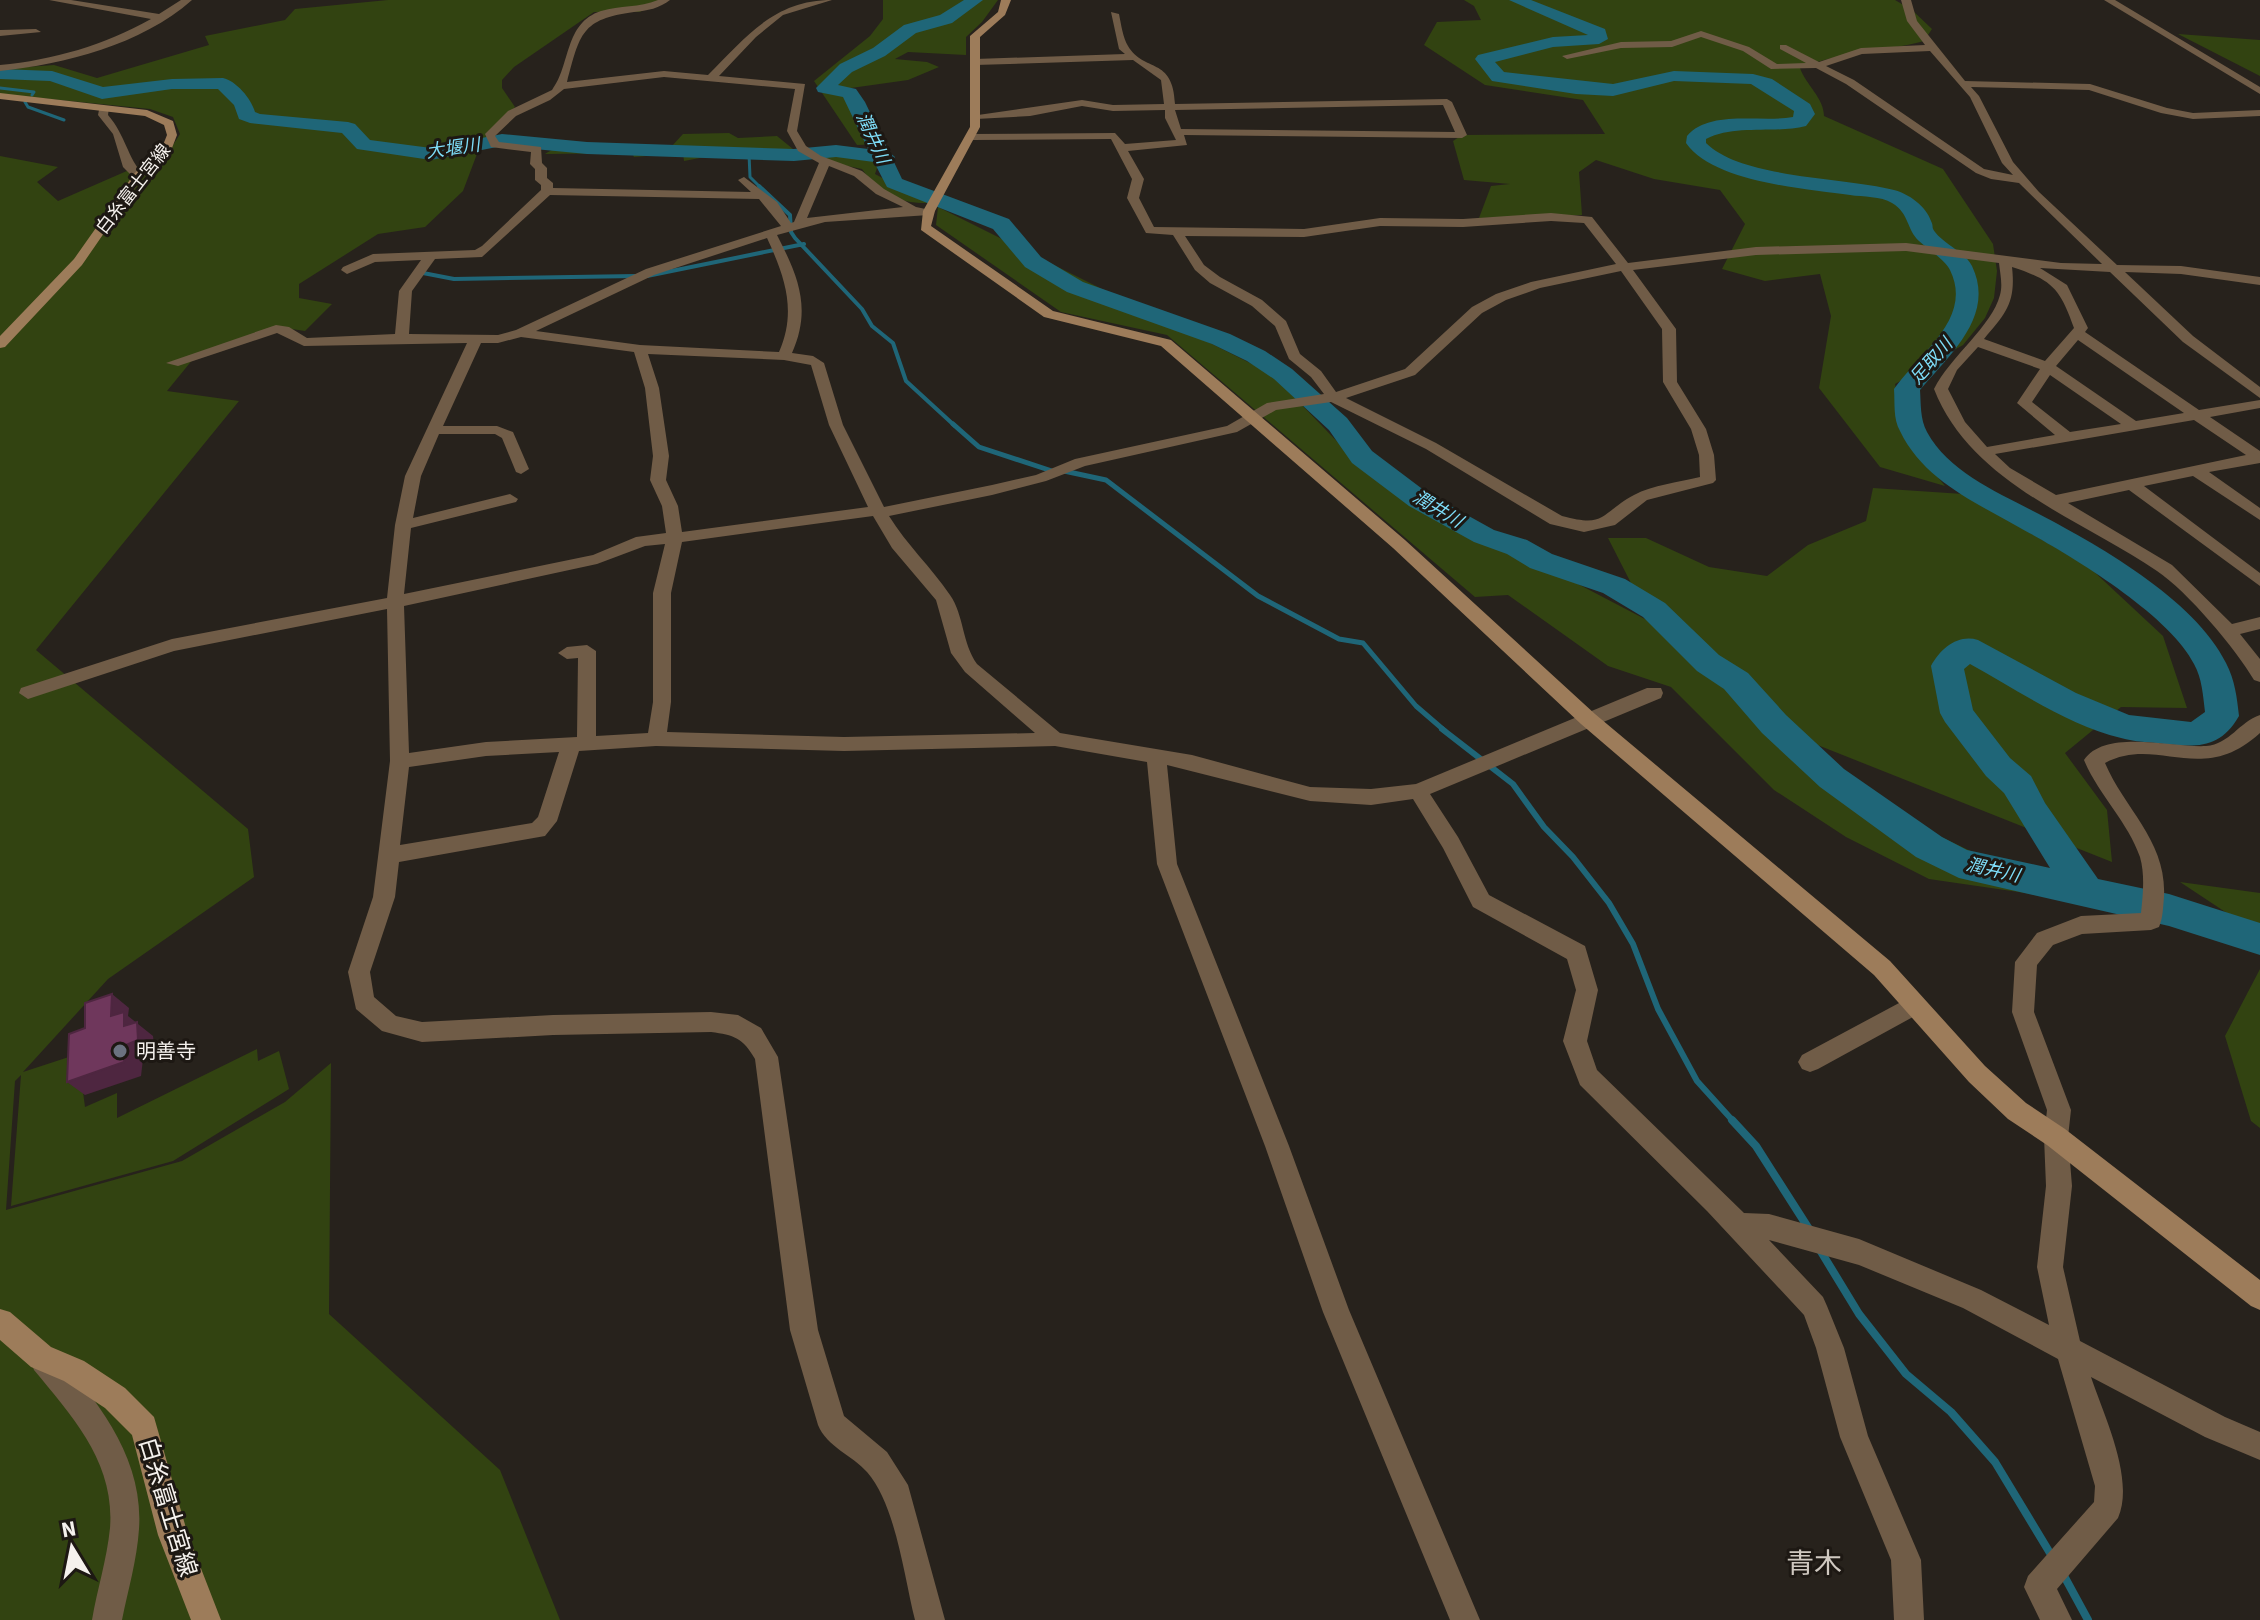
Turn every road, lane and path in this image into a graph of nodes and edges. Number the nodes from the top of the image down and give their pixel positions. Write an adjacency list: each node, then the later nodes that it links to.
1 (54, 0): 9 (street)
2 (187, 0): 9 (street)
3 (665, 0): 21 (street)
4 (827, 0): 19 (street)
5 (1006, 0): 16 (street)
6 (1906, 0): 13 (street)
7 (2109, 0): 22 (street)
8 (1114, 14): 15 (street)
9 (159, 17): 18 (street)
10 (36, 32): 11 (street)
11 (0, 33)
12 (1783, 47): 17 (street)
13 (1931, 48): 17 (street); 20 (street)
14 (1567, 56): 17 (street)
15 (1132, 57): 16 (street); 24 (street)
16 (975, 62): 27 (street)
17 (1819, 65): 34 (street)
18 (0, 68)
19 (712, 77): 21 (street); 31 (street)
20 (1964, 84): 26 (street); 34 (street)
21 (561, 86): 35 (street)
22 (2260, 91)
23 (0, 96): 25 (street, 白糸富士宮線)
24 (1168, 106): 27 (street); 28 (street); 28 (street)
25 (104, 107): 32 (street); 32 (street, 白糸富士宮線)
26 (2260, 113)
27 (976, 116): 29 (street)
28 (1179, 132): 30 (street)
29 (971, 137): 30 (street); 37 (street)
30 (1121, 148): 39 (street)
31 (821, 162): 37 (street); 38 (street)
32 (138, 176): 52 (street, 白糸富士宮線)
33 (744, 180): 36 (street)
34 (2023, 180): 45 (street)
35 (547, 191): 36 (street); 41 (street)
36 (759, 196): 38 (street)
37 (924, 209): 38 (street); 61 (street)
38 (793, 225): 40 (street)
39 (1177, 232): 43 (street); 58 (street)
40 (776, 243): 47 (street); 54 (street)
41 (433, 254): 44 (street); 49 (street)
42 (2005, 261): 43 (street); 45 (street); 48 (street); 51 (street)
43 (1627, 267): 58 (street); 58 (street)
44 (347, 270)
45 (2116, 270): 46 (street); 57 (street)
46 (2260, 281)
47 (521, 333): 50 (street); 53 (street)
48 (2078, 334): 56 (street); 60 (street)
49 (402, 338): 50 (street); 55 (street)
50 (475, 340): 63 (street)
51 (1975, 341): 56 (street); 65 (street)
52 (0, 344)
53 (640, 349): 54 (street); 75 (street)
54 (784, 356): 72 (street)
55 (173, 363)
56 (2048, 367): 62 (street); 64 (street)
57 (2260, 394)
58 (1330, 398): 61 (street)
59 (2260, 404): 60 (street)
60 (2197, 413): 62 (street); 66 (street)
61 (1252, 419): 72 (street); 84 (street)
62 (2131, 424): 64 (street)
63 (433, 430): 67 (street); 74 (street)
64 (2067, 437): 65 (street)
65 (1983, 452): 71 (street)
66 (2260, 457): 68 (street)
67 (521, 469)
68 (2195, 470): 69 (street); 73 (street)
69 (2130, 483): 71 (street); 76 (street)
70 (510, 499): 74 (street)
71 (2053, 501): 79 (street)
72 (879, 512): 75 (street); 87 (street)
73 (2260, 515)
74 (403, 525): 77 (street)
75 (675, 537): 77 (street); 86 (street)
76 (2260, 581)
77 (395, 602): 82 (street); 90 (street)
78 (2260, 623): 79 (street)
79 (2228, 631): 81 (street)
80 (567, 653): 88 (street)
81 (2260, 676)
82 (28, 693)
83 (1654, 693): 84 (street)
84 (1588, 719): 91 (street); 93 (street)
85 (2260, 722): 95 (street)
86 (656, 739): 87 (street); 88 (street)
87 (1055, 739): 89 (street)
88 (578, 744): 90 (street); 92 (street)
89 (1156, 757): 91 (street); 105 (street)
90 (400, 761): 92 (street)
91 (1418, 791): 96 (street)
92 (389, 855): 104 (street)
93 (1914, 1005): 94 (street); 95 (street)
94 (1810, 1062)
95 (2056, 1137): 97 (street); 99 (street)
96 (1737, 1225): 99 (street); 106 (street)
97 (2260, 1297)
98 (0, 1322): 100 (street, 白糸富士宮線)
99 (2068, 1349): 101 (street); 107 (street)
100 (41, 1357): 102 (street); 103 (street, 白糸富士宮線)
101 (2260, 1446)
102 (107, 1620)
103 (206, 1620)
104 (930, 1620)
105 (1465, 1620)
106 (1909, 1620)
107 (2057, 1620)

